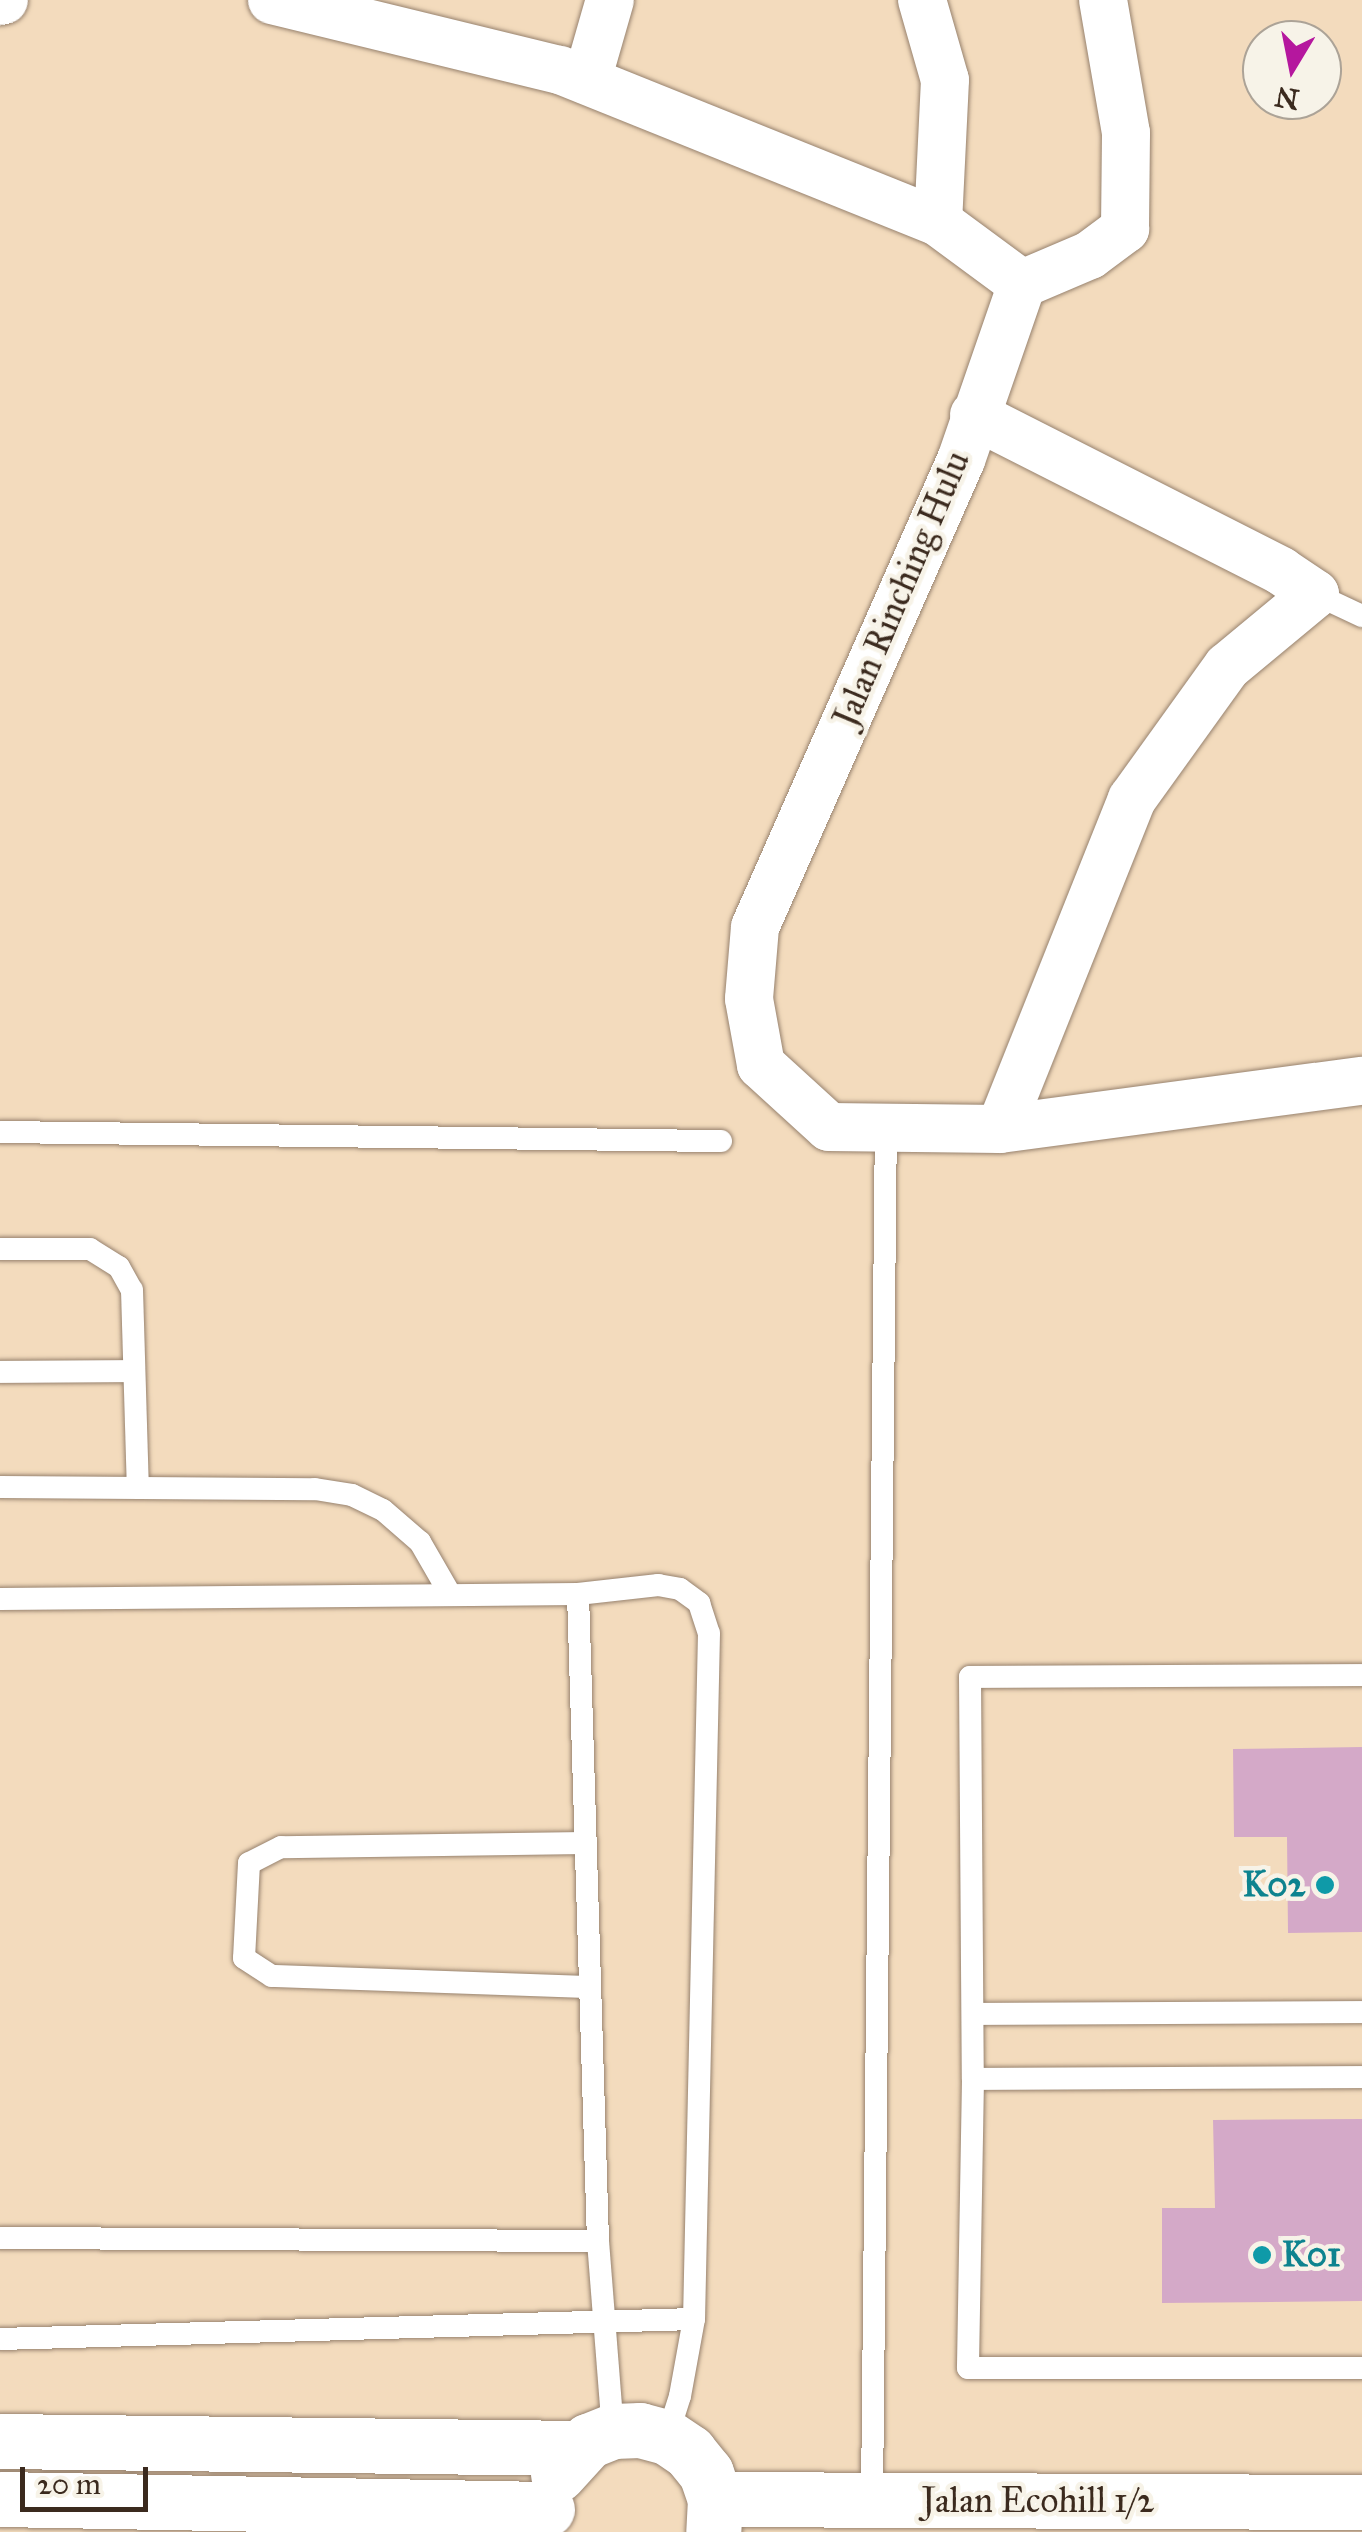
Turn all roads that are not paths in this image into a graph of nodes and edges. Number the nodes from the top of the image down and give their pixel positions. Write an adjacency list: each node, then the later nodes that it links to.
1 (272, 0): 5 (street)
2 (610, 0): 5 (street)
3 (922, 0): 6 (street)
4 (1104, 0): 7 (street)
5 (587, 80): 6 (street)
6 (938, 222): 7 (street)
7 (1022, 284): 8 (street, Jalan Rinching Hulu)
8 (974, 414): 9 (street); 12 (street, Jalan Rinching Hulu)
9 (1298, 582): 10 (lane); 13 (street)
10 (1362, 616)
11 (1362, 1081): 13 (street, Jalan Rinching Hulu)
12 (886, 1128): 13 (street, Jalan Rinching Hulu); 41 (lane)
13 (1000, 1129)
14 (0, 1132): 15 (lane)
15 (721, 1141)
16 (0, 1249): 17 (lane)
17 (133, 1370): 18 (lane); 20 (lane)
18 (0, 1372)
19 (0, 1487): 20 (lane)
20 (138, 1488): 21 (lane)
21 (450, 1594): 22 (lane); 23 (lane)
22 (578, 1594): 25 (lane); 33 (lane)
23 (0, 1599)
24 (1362, 1675): 28 (lane)
25 (585, 1843): 26 (lane); 26 (lane)
26 (590, 1987): 32 (lane)
27 (1362, 2012): 28 (lane)
28 (972, 2014): 30 (lane)
29 (1362, 2077): 30 (lane)
30 (973, 2079): 36 (lane)
31 (0, 2238): 32 (lane)
32 (598, 2241): 34 (lane)
33 (694, 2319): 34 (lane); 37 (lane)
34 (601, 2320): 35 (lane); 38 (lane)
35 (0, 2339)
36 (1362, 2368)
37 (666, 2436): 38 (street); 43 (street)
38 (596, 2440): 39 (street); 44 (street)
39 (0, 2442)
40 (0, 2499): 44 (street)
41 (872, 2500): 42 (street, Jalan Ecohill 1/2); 43 (street, Jalan Ecohill 1/2)
42 (1362, 2502)
43 (714, 2516)
44 (549, 2520)

